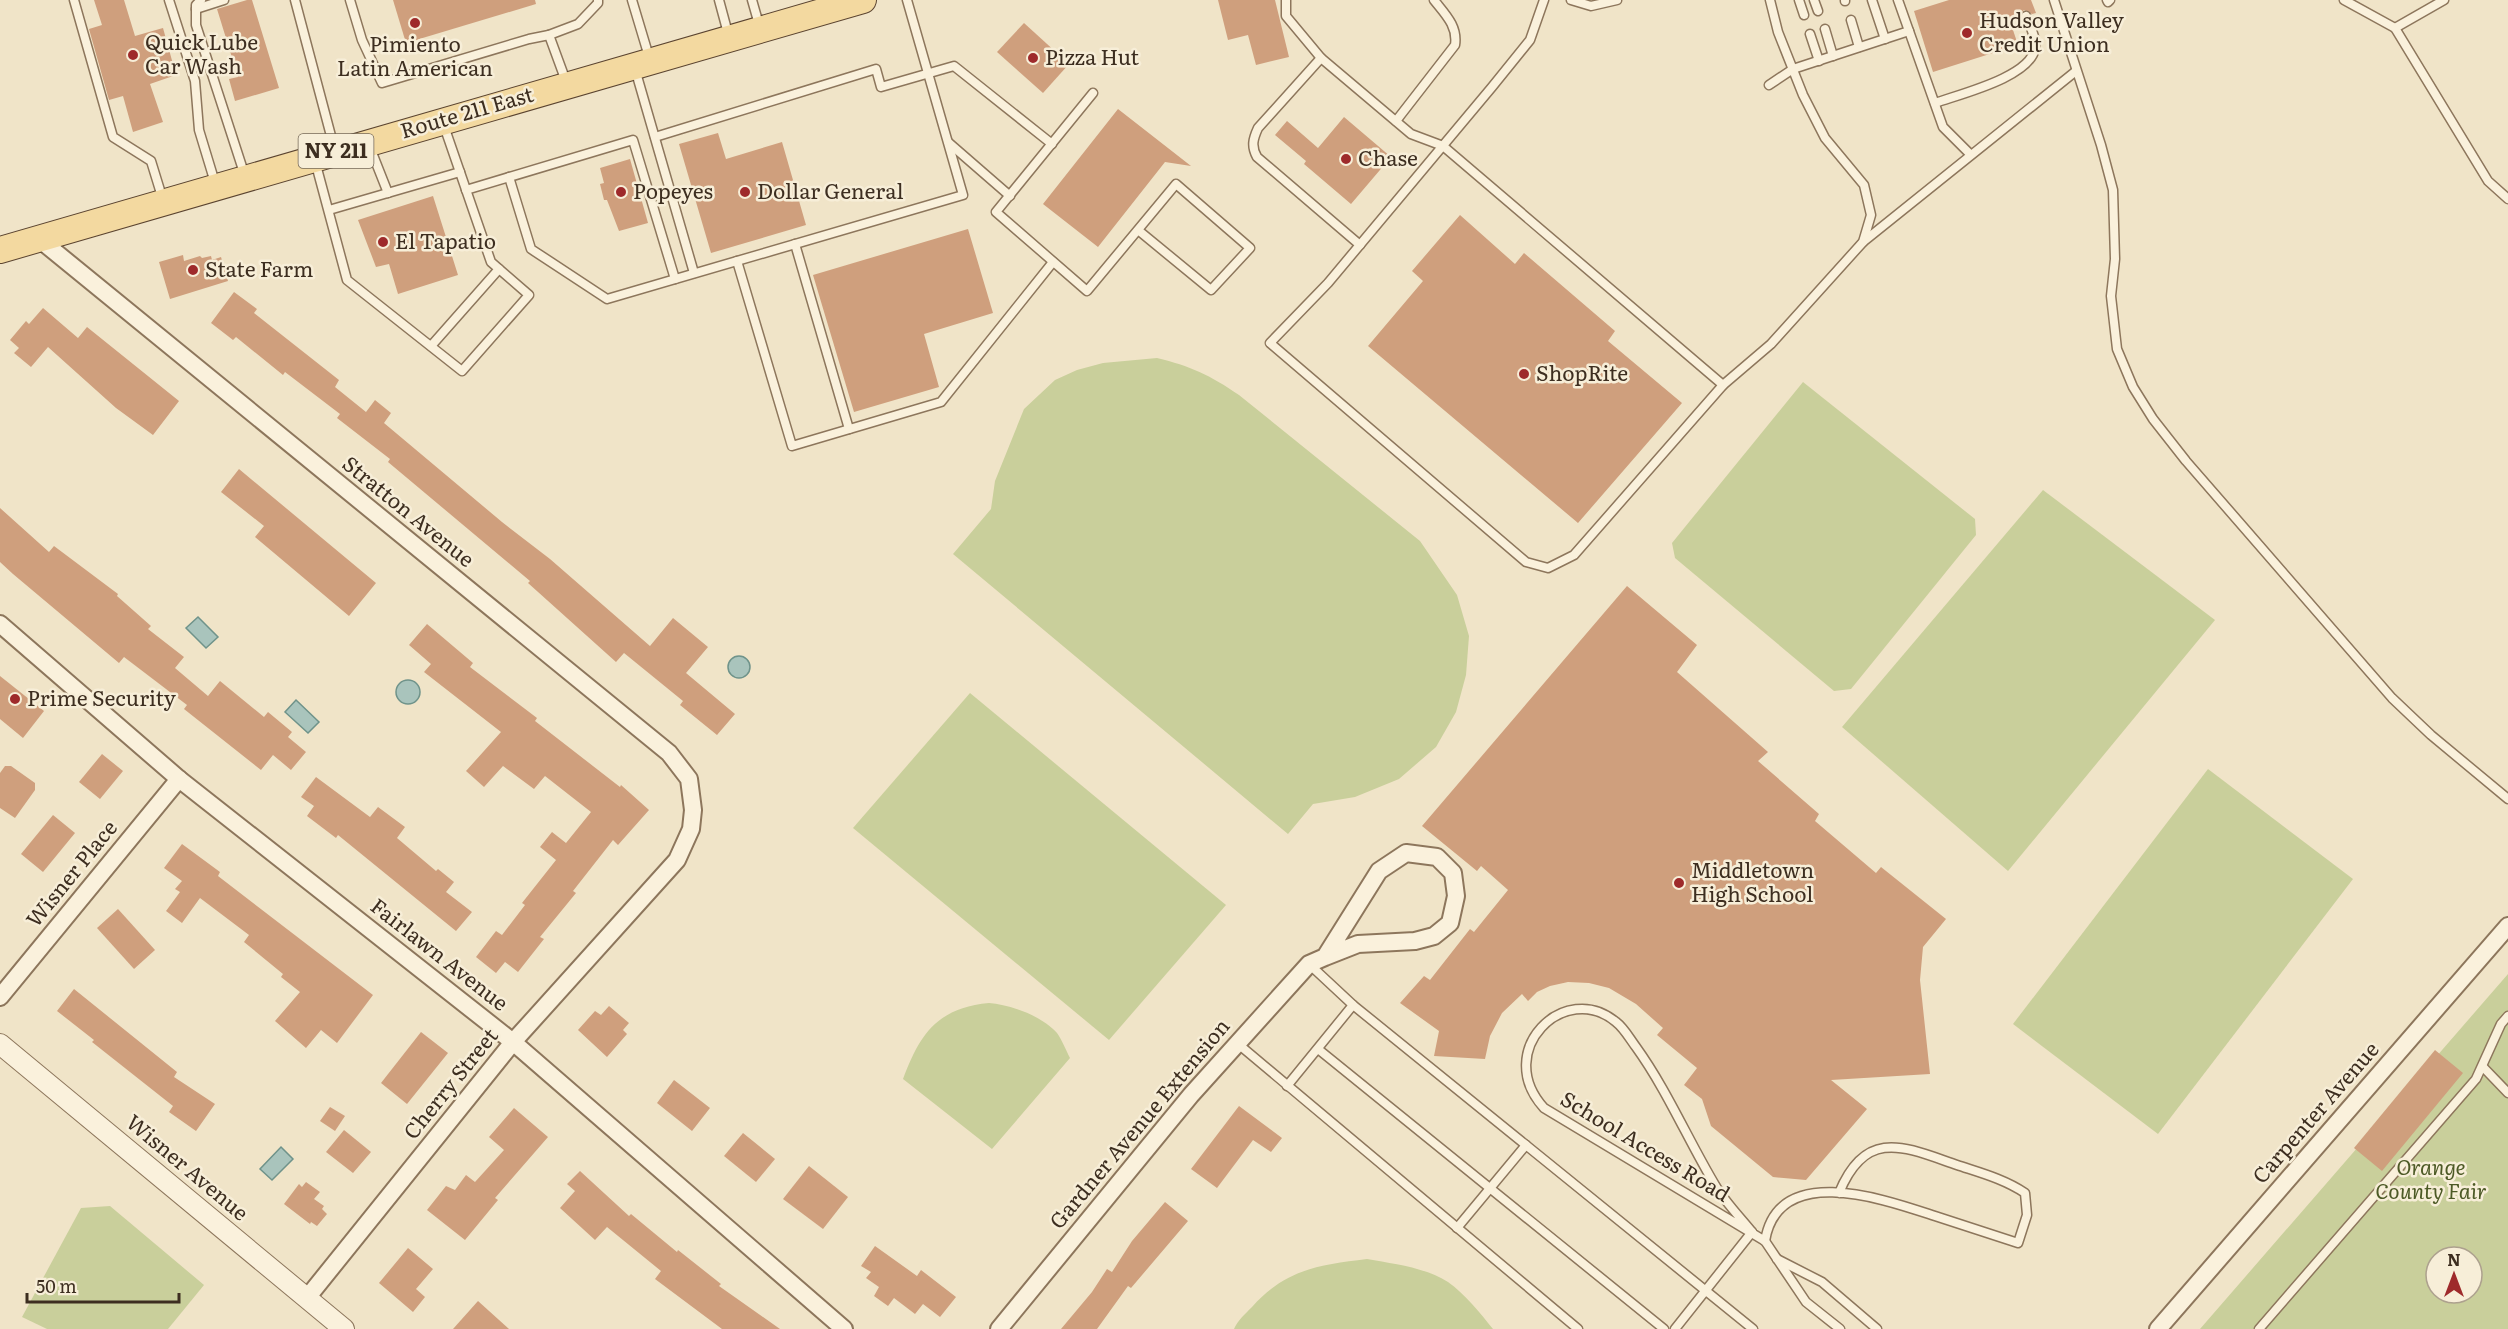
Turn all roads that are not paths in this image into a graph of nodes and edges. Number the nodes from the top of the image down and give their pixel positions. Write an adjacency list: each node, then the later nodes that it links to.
1 (74, 0): 69 (lane)
2 (169, 0): 64 (lane)
3 (201, 0): 27 (lane)
4 (224, 0): 27 (lane)
5 (295, 0): 60 (lane)
6 (350, 0): 37 (lane)
7 (598, 0): 37 (lane)
8 (632, 0): 44 (lane)
9 (719, 0): 38 (lane)
10 (752, 0): 33 (lane)
11 (860, 0): 26 (main road, Route 211 East / NY 211)
12 (907, 0): 47 (lane)
13 (1286, 0): 42 (lane)
14 (1434, 0): 53 (lane)
15 (1544, 0): 58 (lane)
16 (1571, 0): 17 (lane)
17 (1617, 0)
18 (1770, 0): 45 (lane)
19 (1799, 0): 29 (lane)
20 (1814, 0): 28 (lane)
21 (1872, 0): 39 (lane)
22 (1898, 0): 35 (lane)
23 (2054, 0): 46 (lane)
24 (2444, 0): 32 (lane)
25 (2345, 1): 32 (lane)
26 (821, 6): 33 (main road, Route 211 East / NY 211)
27 (196, 9): 62 (lane)
28 (1818, 11)
29 (1804, 15)
30 (2026, 16): 51 (lane)
31 (1851, 20): 40 (lane)
32 (2395, 28): 68 (lane)
33 (760, 29): 38 (main road, Route 211 East / NY 211)
34 (1825, 30): 41 (lane)
35 (1909, 31): 39 (lane); 51 (lane)
36 (1810, 34): 43 (lane)
37 (549, 35): 48 (lane)
38 (729, 38): 44 (main road, Route 211 East / NY 211)
39 (1885, 39): 40 (lane)
40 (1859, 47): 41 (lane)
41 (1833, 56): 43 (lane)
42 (1321, 58): 53 (lane); 75 (lane)
43 (1819, 61): 45 (lane)
44 (642, 63): 48 (main road, Route 211 East / NY 211); 54 (lane)
45 (1793, 69): 49 (lane); 73 (lane)
46 (2076, 71): 59 (lane); 87 (lane)
47 (928, 72): 54 (lane); 56 (lane); 57 (lane)
48 (567, 84): 52 (main road, Route 211 East / NY 211)
49 (1769, 85)
50 (1093, 93): 57 (lane)
51 (1935, 104): 59 (lane)
52 (442, 121): 55 (main road, Route 211 East / NY 211); 61 (lane)
53 (1396, 121): 58 (lane)
54 (655, 137): 80 (lane)
55 (368, 142): 60 (main road, Route 211 East / NY 211); 66 (lane)
56 (948, 142): 67 (lane); 74 (lane)
57 (1052, 144): 67 (lane)
58 (1443, 146): 75 (lane); 83 (lane)
59 (1970, 154): 73 (lane)
60 (325, 155): 62 (main road, Route 211 East / NY 211); 70 (lane)
61 (460, 172): 65 (lane); 66 (lane)
62 (246, 177): 64 (main road, Route 211 East / NY 211)
63 (508, 177): 65 (lane); 81 (lane); 81 (lane)
64 (216, 186): 69 (main road, Route 211 East / NY 211)
65 (466, 190): 79 (lane)
66 (388, 193): 70 (lane)
67 (1010, 196): 78 (lane)
68 (2508, 199)
69 (163, 202): 72 (main road, Route 211 East / NY 211)
70 (329, 210): 82 (lane)
71 (1138, 230): 71 (lane); 78 (lane)
72 (38, 238): 76 (main road, NY 211); 88 (street, Stratton Avenue)
73 (1863, 242): 83 (lane)
74 (795, 244): 77 (lane); 84 (lane)
75 (1360, 245): 83 (lane)
76 (0, 250)
77 (736, 261): 80 (lane); 84 (lane)
78 (1053, 262): 84 (lane)
79 (499, 269): 82 (lane); 82 (lane)
80 (694, 273): 81 (lane)
81 (675, 279)
82 (431, 346)
83 (1723, 386)
84 (849, 429)
85 (0, 624): 86 (street, Fairlawn Avenue)
86 (178, 779): 92 (street, Wisner Place); 95 (street, Fairlawn Avenue)
87 (2508, 799)
88 (683, 849): 95 (street, Cherry Street)
89 (2508, 926): 120 (street, Carpenter Avenue)
90 (1325, 957): 90 (street, Gardner Avenue Extension); 91 (street, Gardner Avenue Extension)
91 (1309, 964): 93 (lane); 96 (street, Gardner Avenue Extension)
92 (0, 997)
93 (1353, 1005): 98 (lane); 102 (lane)
94 (2508, 1016): 99 (lane)
95 (513, 1042): 110 (street, Cherry Street); 112 (street, Fairlawn Avenue)
96 (1237, 1042): 100 (lane); 113 (street, Gardner Avenue Extension)
97 (0, 1044): 110 (street, Wisner Avenue)
98 (1318, 1048): 100 (lane); 103 (lane)
99 (2483, 1067): 101 (lane); 121 (lane)
100 (1287, 1086): 105 (lane)
101 (2508, 1094)
102 (1526, 1145): 103 (lane); 109 (lane)
103 (1491, 1189): 105 (lane); 115 (lane)
104 (1839, 1192): 104 (lane); 107 (lane)
105 (1457, 1228): 114 (lane)
106 (1752, 1232): 106 (lane, School Access Road); 107 (lane, School Access Road); 109 (lane)
107 (1766, 1241): 108 (lane, School Access Road)
108 (1776, 1259): 118 (lane, School Access Road); 119 (lane)
109 (1705, 1290): 116 (lane); 117 (lane)
110 (307, 1298): 111 (street, Wisner Avenue)
111 (344, 1329)
112 (844, 1329)
113 (999, 1329)
114 (1578, 1329)
115 (1664, 1329)
116 (1675, 1329)
117 (1753, 1329)
118 (1840, 1329)
119 (1877, 1329)
120 (2158, 1329)
121 (2259, 1329)

